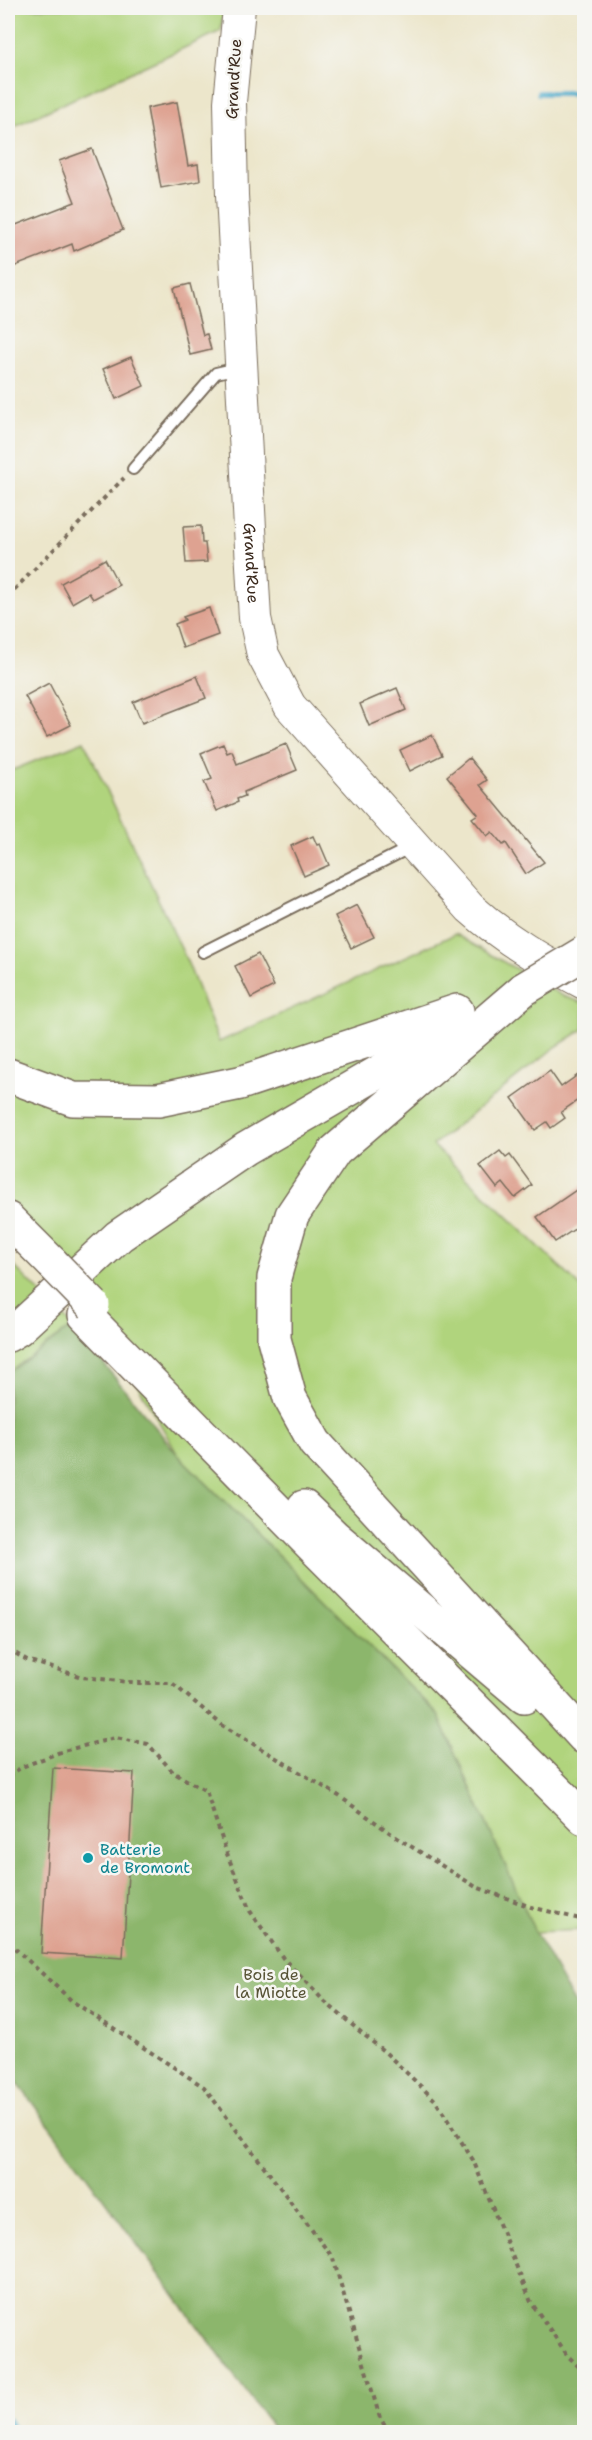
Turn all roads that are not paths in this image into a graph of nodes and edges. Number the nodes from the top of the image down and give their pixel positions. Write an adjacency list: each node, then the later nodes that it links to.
1 (239, 8): 2 (street, Grand'Rue)
2 (241, 367): 3 (lane); 4 (street, Grand'Rue)
3 (134, 470)
4 (414, 845): 5 (lane); 7 (street, Grand'Rue)
5 (203, 952)
6 (585, 952): 8 (main road, bridge)
7 (585, 983)
8 (524, 988): 9 (main road); 14 (main road); 15 (main road)
9 (8, 1074)
10 (8, 1219): 12 (main road)
11 (8, 1238): 12 (main road)
12 (48, 1270): 13 (main road, bridge)
13 (89, 1310): 16 (main road); 17 (main road)
14 (8, 1335)
15 (585, 1737)
16 (585, 1748)
17 (585, 1818)

